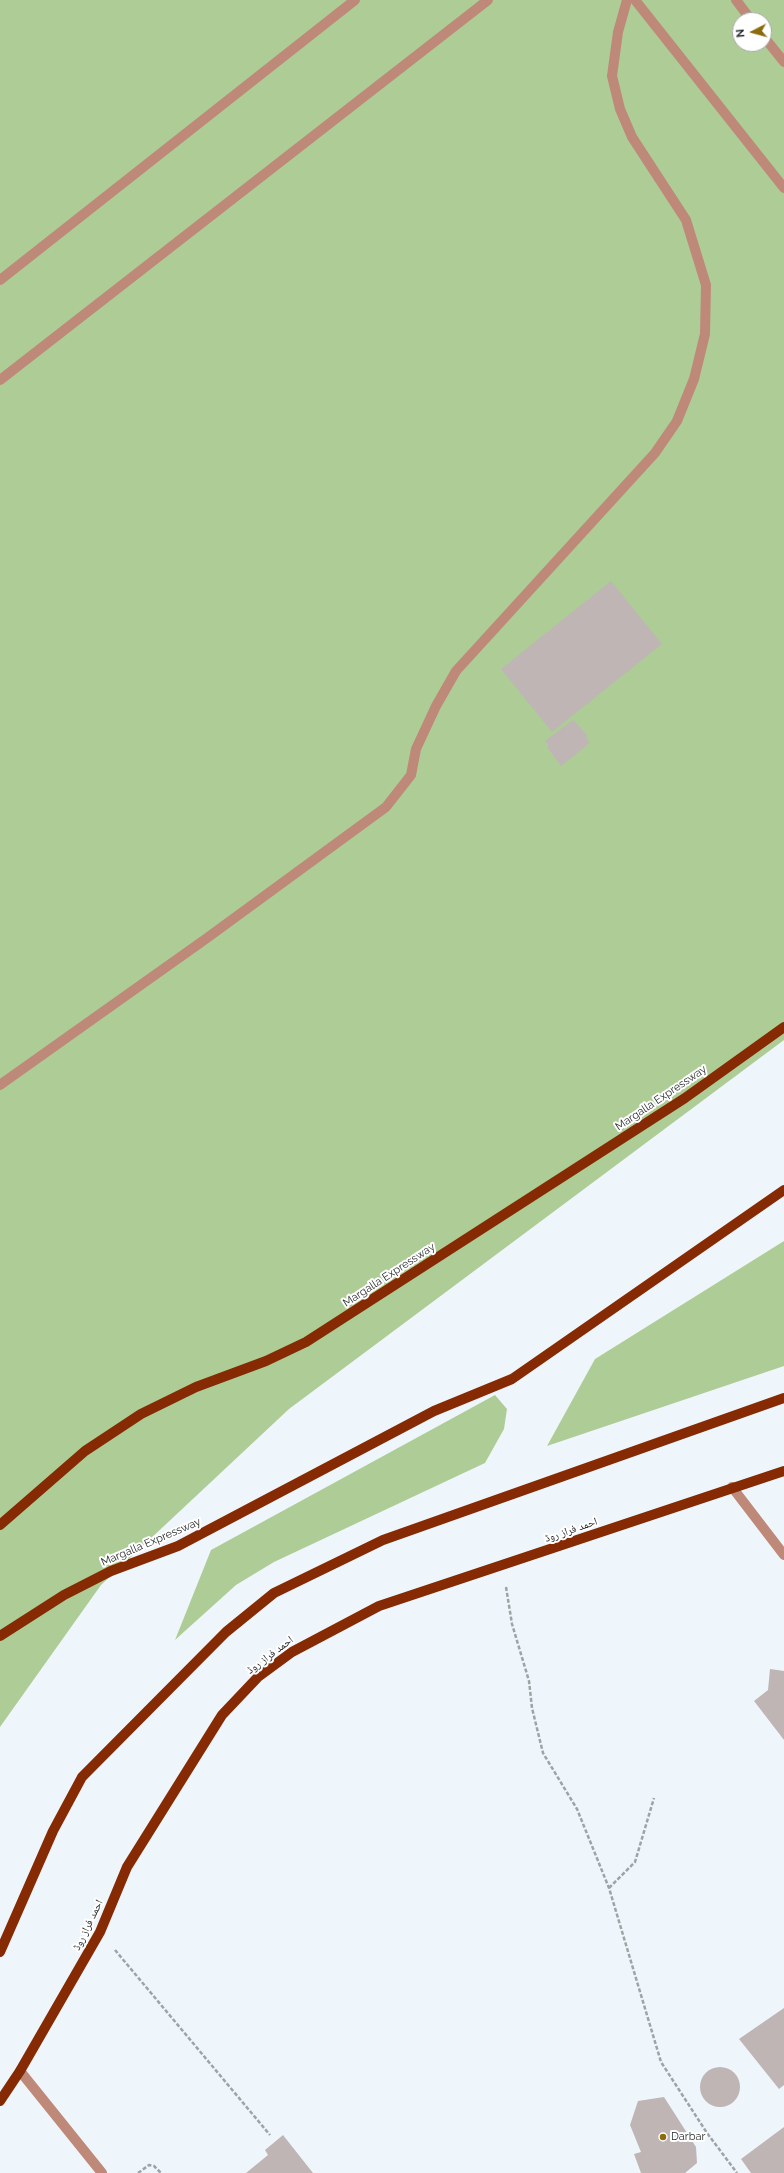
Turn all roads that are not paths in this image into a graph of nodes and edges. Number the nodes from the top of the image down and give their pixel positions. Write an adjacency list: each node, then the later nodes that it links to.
1 (355, 0): 10 (street)
2 (488, 0): 11 (street)
3 (627, 0): 13 (street)
4 (636, 0): 9 (street)
5 (736, 0): 6 (street)
6 (745, 12)
7 (772, 47): 8 (street)
8 (784, 62)
9 (784, 188)
10 (0, 280)
11 (0, 380)
12 (784, 1027): 18 (main road, Margalla Expressway)
13 (0, 1085)
14 (784, 1190): 20 (main road, Margalla Expressway)
15 (784, 1398): 21 (main road)
16 (784, 1471): 17 (main road, احمد فراز روڈ)
17 (732, 1487): 19 (street); 22 (main road, احمد فراز روڈ)
18 (0, 1525)
19 (784, 1555)
20 (0, 1636)
21 (0, 1952)
22 (20, 2071): 23 (main road, احمد فراز روڈ); 24 (street)
23 (0, 2101)
24 (102, 2173)

